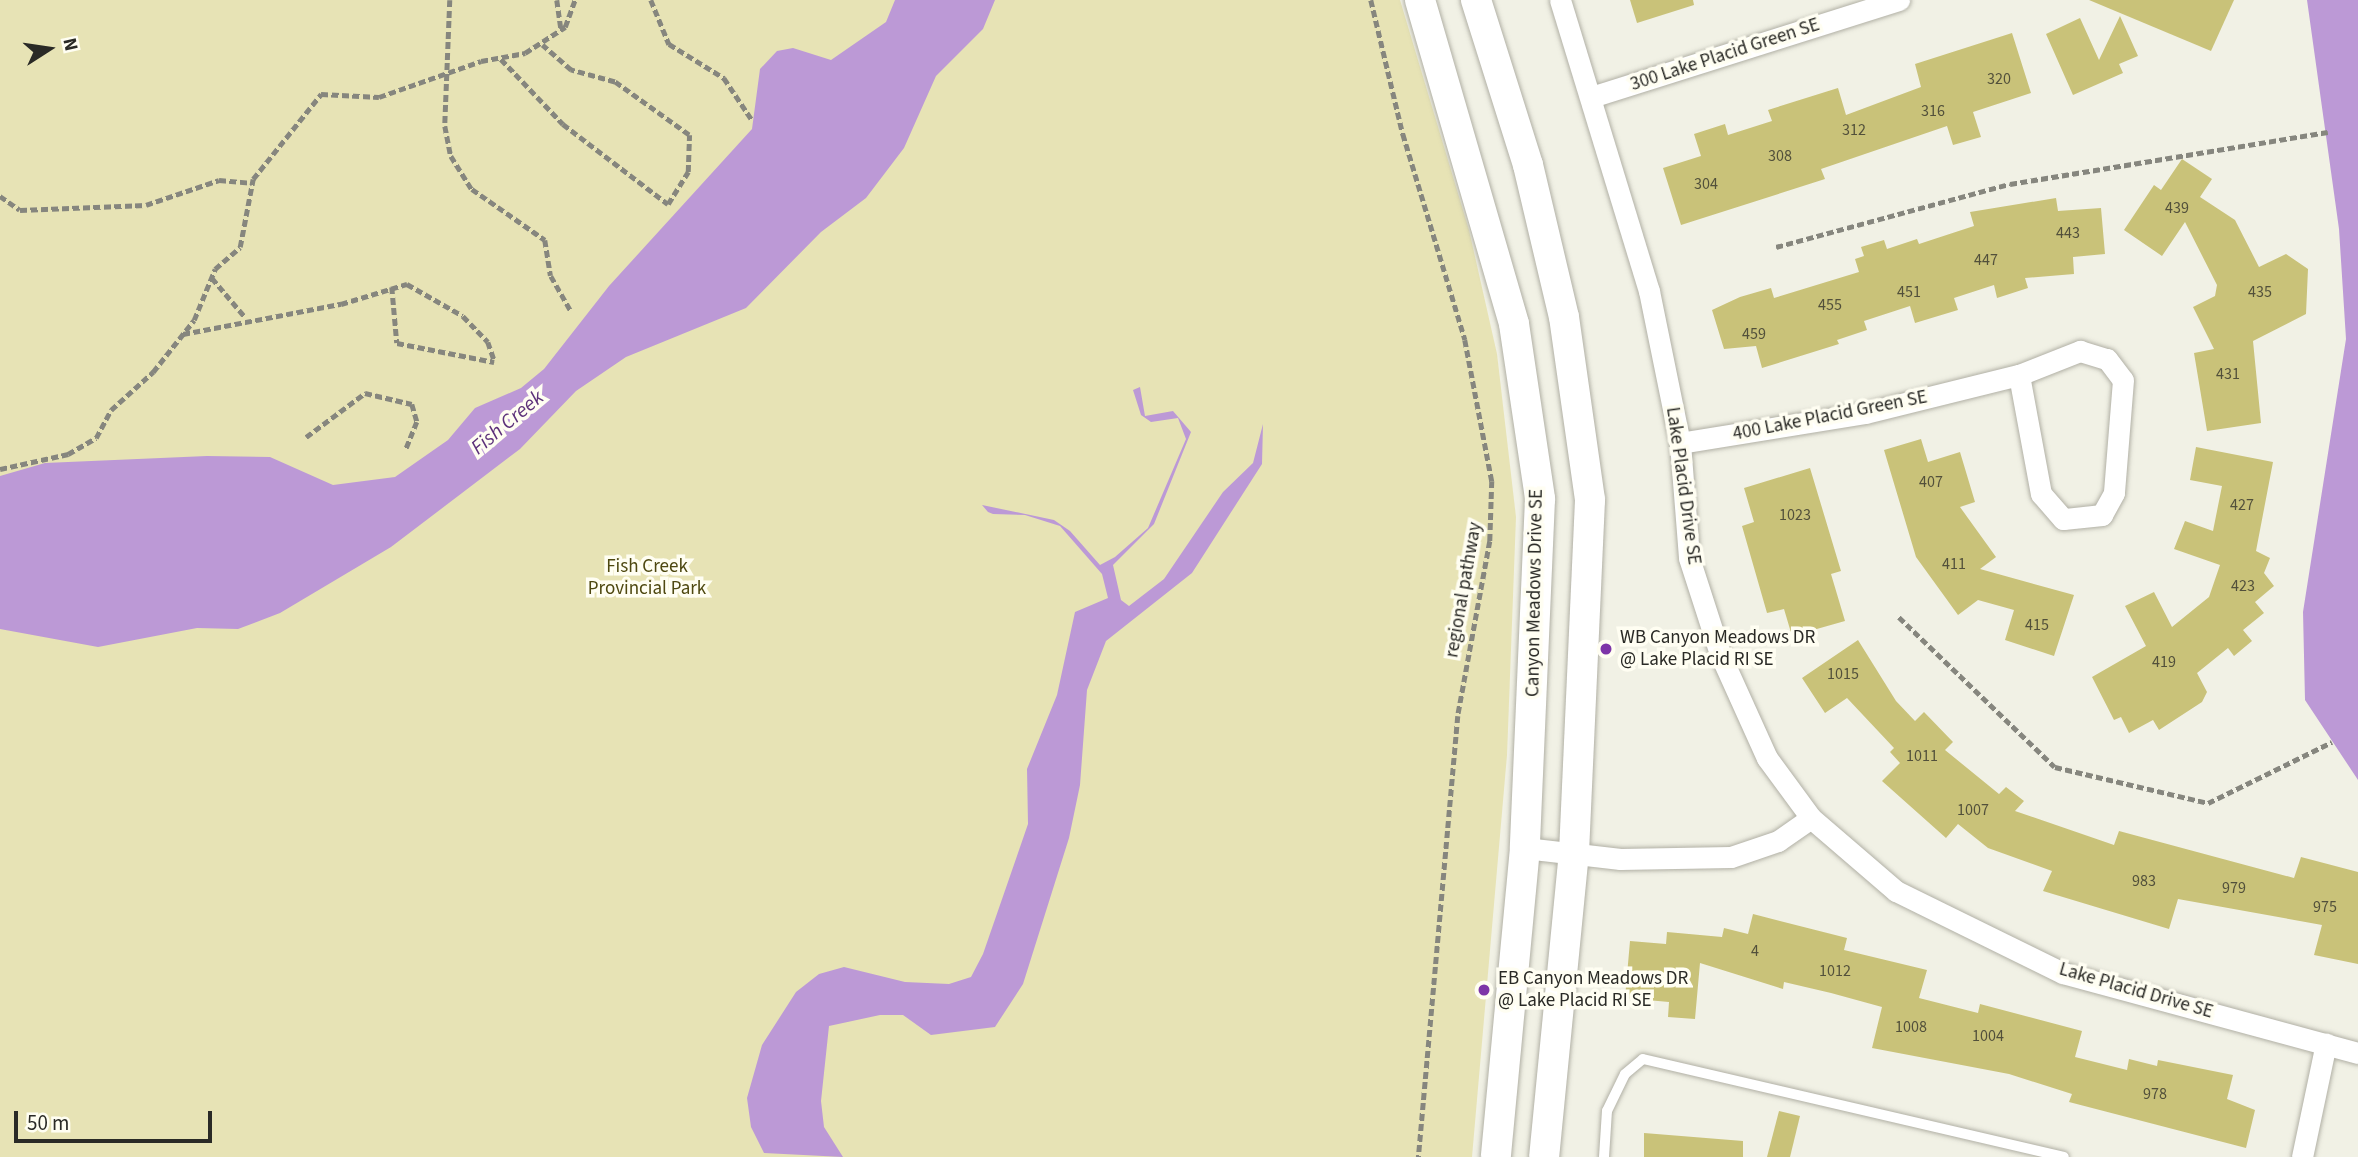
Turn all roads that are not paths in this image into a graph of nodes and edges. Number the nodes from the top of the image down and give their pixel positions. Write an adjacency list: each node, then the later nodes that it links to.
1 (1420, 0): 9 (main road, Canyon Meadows Drive SE)
2 (1476, 0): 10 (main road)
3 (1560, 0): 5 (street, Lake Placid Drive SE)
4 (1899, 0): 5 (street, 300 Lake Placid Green SE)
5 (1591, 97): 7 (street, Lake Placid Drive SE)
6 (2019, 375): 6 (street, 400 Lake Placid Green SE); 7 (street, 400 Lake Placid Green SE)
7 (1680, 443): 8 (street, Lake Placid Drive SE)
8 (1811, 818): 10 (street); 11 (street, Lake Placid Drive SE)
9 (1525, 848): 10 (street); 13 (main road, Canyon Meadows Drive SE)
10 (1574, 852): 14 (main road)
11 (2326, 1043): 12 (street, Lake Placid Drive SE); 17 (street)
12 (2358, 1053)
13 (1496, 1157)
14 (1544, 1157)
15 (1604, 1157): 16 (lane)
16 (2064, 1157)
17 (2302, 1157)

